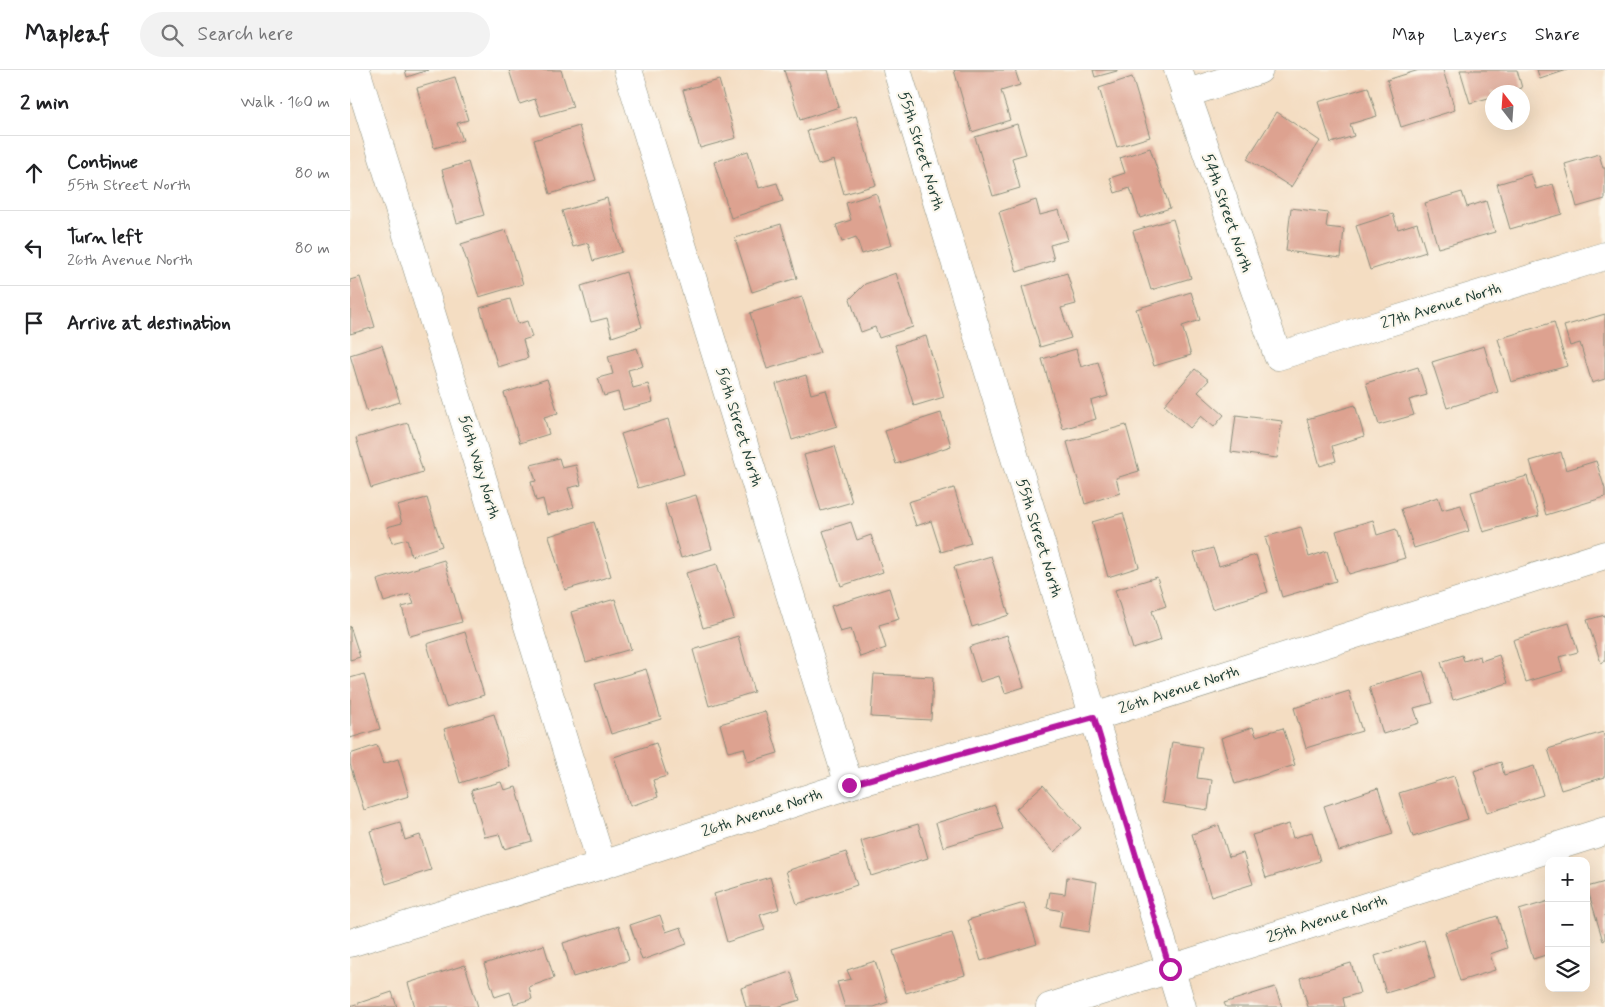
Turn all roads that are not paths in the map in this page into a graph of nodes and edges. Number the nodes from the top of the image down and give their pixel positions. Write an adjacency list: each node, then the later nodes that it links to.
1 (356, 70): 12 (street, 56th Way North)
2 (628, 70): 10 (street, 56th Street North)
3 (897, 70): 9 (street, 55th Street North)
4 (1259, 70): 5 (street)
5 (1181, 82): 7 (street, 54th Street North)
6 (1605, 256): 7 (street, 27th Avenue North)
7 (1278, 356)
8 (1605, 555): 9 (street, 26th Avenue North)
9 (1094, 717): 10 (street, 26th Avenue North); 14 (street, 55th Street North)
10 (849, 785): 12 (street, 26th Avenue North)
11 (1605, 831): 14 (street, 25th Avenue North)
12 (602, 865): 13 (street, 26th Avenue North)
13 (351, 939)
14 (1170, 969): 15 (street, 25th Avenue North); 16 (street, 55th Street North)
15 (1050, 1007)
16 (1182, 1007)

